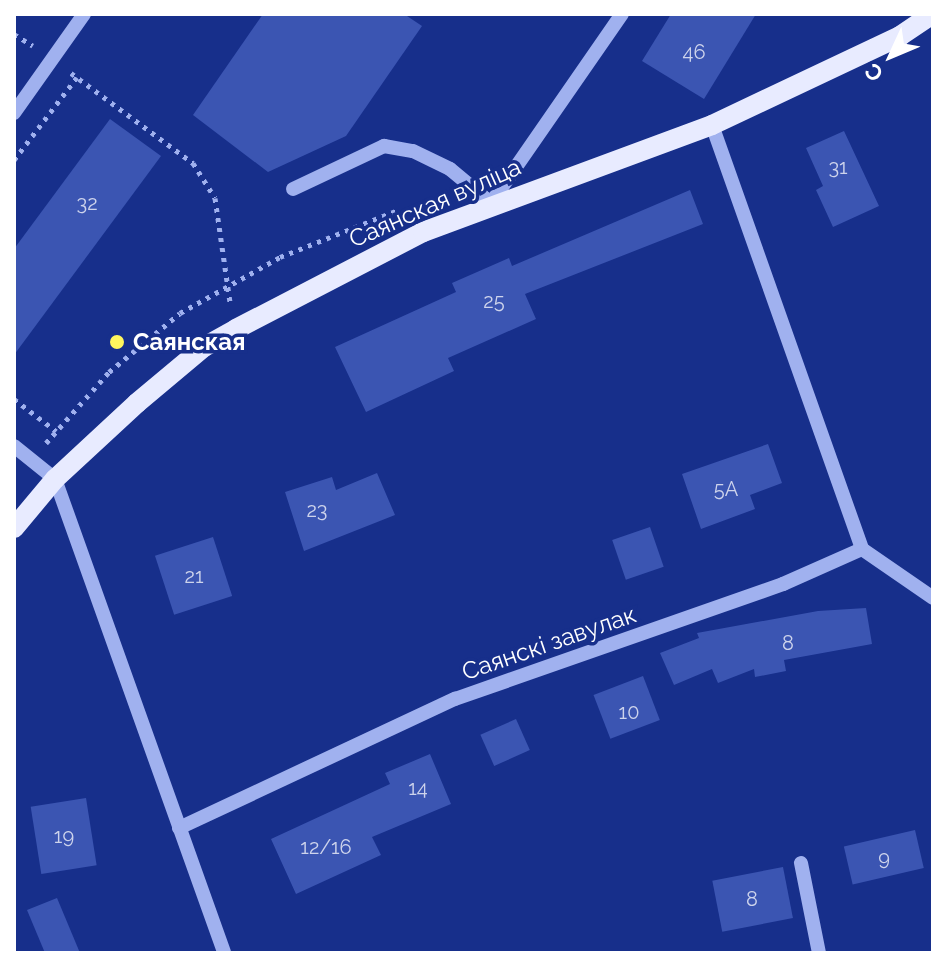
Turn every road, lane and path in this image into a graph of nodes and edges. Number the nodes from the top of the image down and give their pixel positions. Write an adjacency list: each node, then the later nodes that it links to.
1 (84, 14): 5 (street)
2 (622, 14): 11 (street)
3 (933, 14): 8 (main road, Саянская вуліца)
4 (14, 34): 5 (path)
5 (52, 59): 6 (path); 7 (street)
6 (77, 77): 9 (path); 12 (path)
7 (14, 113)
8 (712, 125): 11 (main road, Саянская вуліца); 18 (street)
9 (14, 160)
10 (293, 189): 11 (street)
11 (491, 203): 12 (main road, Саянская вуліца)
12 (236, 329): 16 (main road, Саянская вуліца)
13 (14, 399): 14 (path)
14 (56, 431)
15 (14, 446): 16 (street)
16 (55, 479): 17 (main road, Саянская вуліца); 20 (street)
17 (14, 528)
18 (862, 549): 19 (street); 20 (street, Саянскі завулак)
19 (933, 598)
20 (179, 828): 22 (street)
21 (801, 863): 23 (street)
22 (224, 953)
23 (819, 953)

